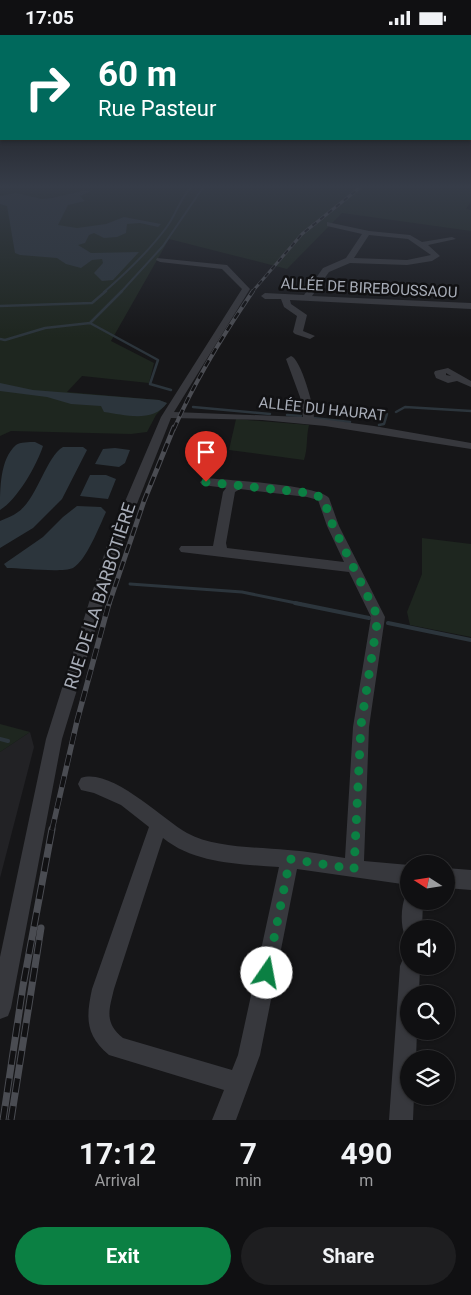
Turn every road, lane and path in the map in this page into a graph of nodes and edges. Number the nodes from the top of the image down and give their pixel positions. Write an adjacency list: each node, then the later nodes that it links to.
1 (364, 237): 6 (street)
2 (406, 237): 4 (street)
3 (452, 239): 4 (street)
4 (421, 244): 6 (street)
5 (160, 259): 15 (street, RUE DE LA BARBOTIÈRE)
6 (349, 260): 9 (street)
7 (265, 296): 8 (street, ALLÉE DE BIREBOUSSAOU)
8 (285, 297): 9 (street, ALLÉE DE BIREBOUSSAOU); 11 (street)
9 (306, 298): 10 (street, ALLÉE DE BIREBOUSSAOU)
10 (471, 307)
11 (310, 336)
12 (291, 359): 16 (street)
13 (457, 377): 14 (street)
14 (471, 384)
15 (169, 415): 16 (street, ALLÉE DU HAURAT); 31 (street, RUE DE LA BARBOTIÈRE)
16 (309, 421): 17 (street, ALLÉE DU HAURAT)
17 (471, 446)
18 (206, 482): 19 (street)
19 (238, 486): 21 (street); 22 (street)
20 (186, 549): 21 (street)
21 (222, 551): 22 (street)
22 (354, 568): 26 (street)
23 (87, 784): 24 (street)
24 (159, 824): 25 (street); 32 (street)
25 (290, 859): 26 (street); 32 (street)
26 (354, 869): 27 (street)
27 (400, 874)
28 (455, 879): 29 (street)
29 (471, 880)
30 (409, 975): 34 (street)
31 (0, 1008)
32 (238, 1083): 33 (street)
33 (224, 1120)
34 (401, 1120)

